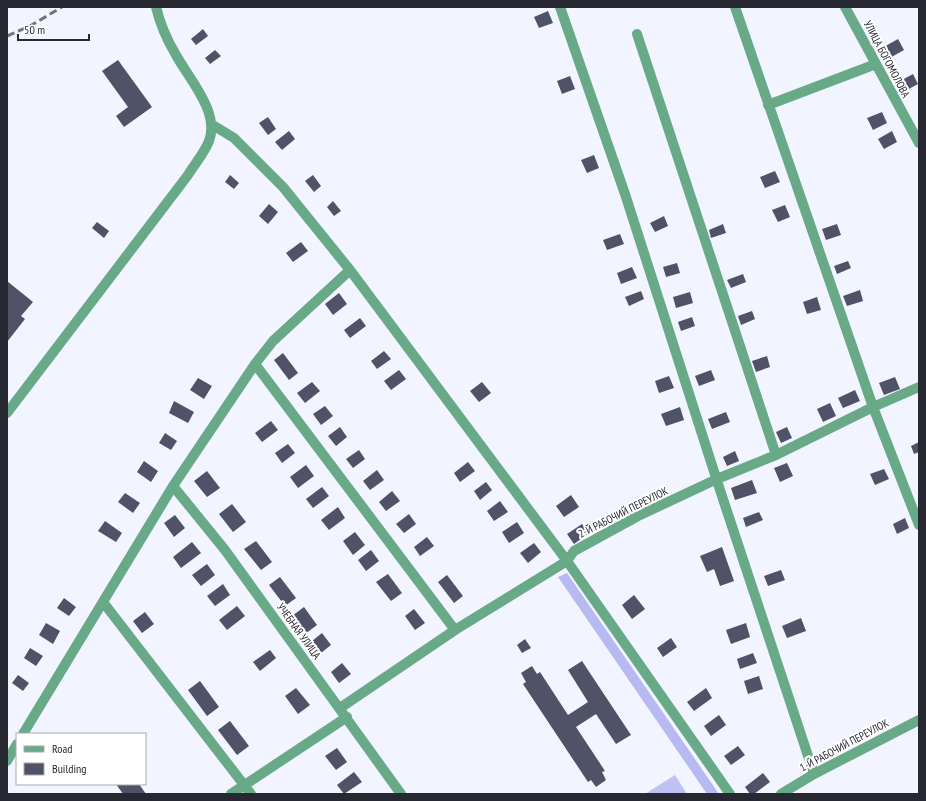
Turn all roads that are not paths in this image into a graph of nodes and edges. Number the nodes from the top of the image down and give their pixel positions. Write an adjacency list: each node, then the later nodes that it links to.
1 (156, 7): 8 (street)
2 (560, 7): 16 (street)
3 (735, 7): 7 (street)
4 (845, 7): 6 (street, УЛИЦА БОГОМОЛОВА)
5 (637, 34): 15 (street)
6 (876, 64): 7 (street); 9 (street, УЛИЦА БОГОМОЛОВА)
7 (768, 105): 13 (street)
8 (211, 124): 10 (street); 14 (street)
9 (919, 144)
10 (350, 270): 11 (street); 19 (street)
11 (255, 364): 17 (street); 21 (street)
12 (919, 387): 13 (street, 2-Й РАБОЧИЙ ПЕРЕУЛОК)
13 (873, 407): 15 (street, 2-Й РАБОЧИЙ ПЕРЕУЛОК); 18 (street)
14 (7, 414)
15 (776, 455): 16 (street, 2-Й РАБОЧИЙ ПЕРЕУЛОК)
16 (717, 480): 19 (street, 2-Й РАБОЧИЙ ПЕРЕУЛОК); 28 (street)
17 (173, 486): 20 (street); 22 (street, УЧЕБНАЯ УЛИЦА)
18 (919, 525)
19 (567, 561): 21 (street, 2-Й РАБОЧИЙ ПЕРЕУЛОК); 33 (street)
20 (103, 602): 25 (street); 29 (street)
21 (455, 630): 22 (street, 2-Й РАБОЧИЙ ПЕРЕУЛОК)
22 (340, 708): 23 (street, УЧЕБНАЯ УЛИЦА)
23 (347, 717): 29 (street); 32 (street, УЧЕБНАЯ УЛИЦА)
24 (919, 720): 28 (street, 1-Й РАБОЧИЙ ПЕРЕУЛОК)
25 (24, 733)
26 (16, 746): 27 (street)
27 (7, 761)
28 (814, 774): 34 (street, 1-Й РАБОЧИЙ ПЕРЕУЛОК)
29 (244, 784): 30 (street); 31 (street)
30 (230, 794)
31 (251, 794)
32 (401, 794)
33 (730, 794)
34 (781, 794)

